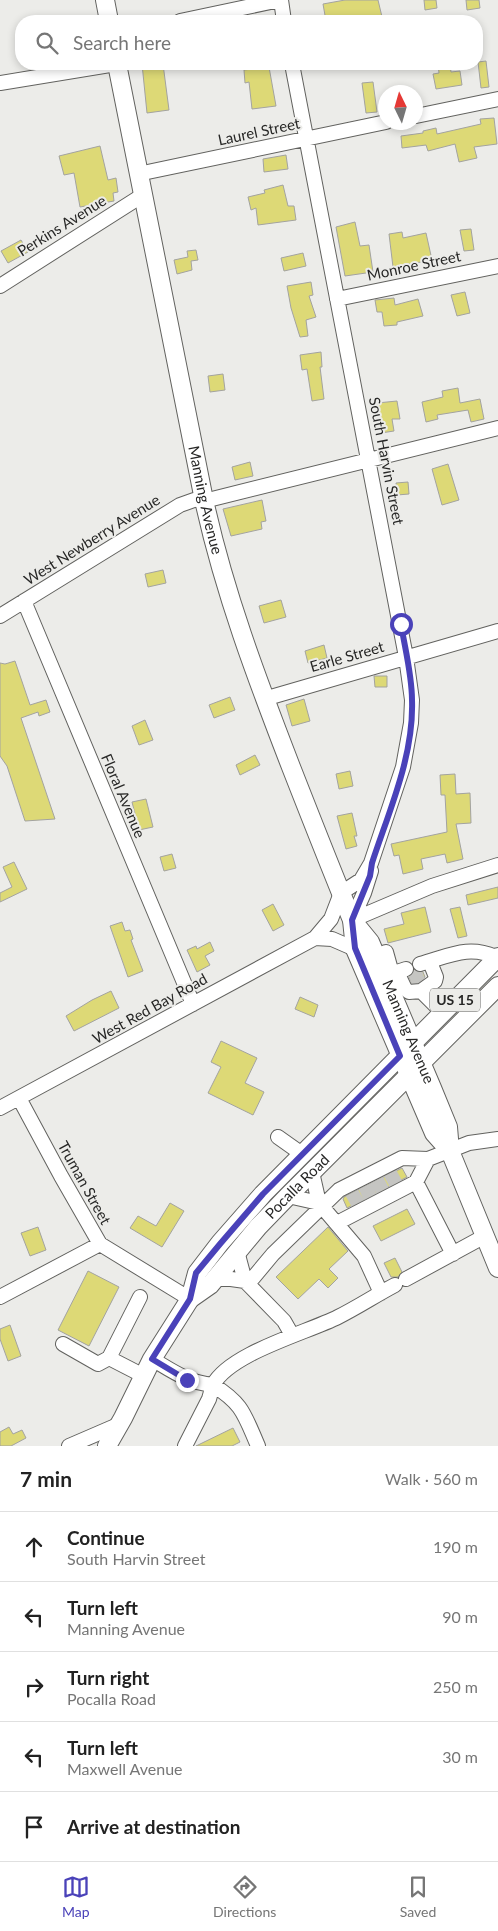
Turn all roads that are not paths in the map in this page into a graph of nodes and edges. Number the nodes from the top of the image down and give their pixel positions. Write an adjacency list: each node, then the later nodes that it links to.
1 (105, 0): 3 (main road)
2 (280, 0): 4 (street); 5 (street)
3 (108, 15)
4 (209, 15)
5 (283, 15)
6 (79, 70): 9 (street)
7 (117, 70): 14 (main road, Manning Avenue)
8 (293, 70): 13 (street, South Harvin Street)
9 (0, 83)
10 (498, 99): 11 (street)
11 (423, 115)
12 (378, 124): 13 (street, Laurel Street)
13 (306, 139): 14 (street, Laurel Street); 18 (street, South Harvin Street)
14 (138, 174): 15 (main road, Manning Avenue)
15 (142, 195): 17 (street, Perkins Avenue); 21 (main road, Manning Avenue)
16 (498, 266): 18 (street, Monroe Street)
17 (0, 283)
18 (337, 299): 20 (street, South Harvin Street)
19 (498, 428): 20 (street, West Newberry Avenue)
20 (369, 461): 21 (street, West Newberry Avenue); 25 (street, South Harvin Street)
21 (204, 500): 22 (street, West Newberry Avenue); 26 (main road, Manning Avenue)
22 (24, 601): 23 (street, West Newberry Avenue); 37 (street, Floral Avenue)
23 (0, 616)
24 (498, 631): 25 (street, Earle Street)
25 (406, 657): 26 (street, Earle Street); 27 (street, South Harvin Street)
26 (264, 699): 29 (main road, Manning Avenue)
27 (372, 863): 29 (street, South Harvin Street); 30 (street, South Harvin Street)
28 (498, 865): 30 (street)
29 (340, 893): 30 (main road, Manning Avenue); 31 (street, West Red Bay Road)
30 (352, 920): 32 (main road, Manning Avenue); 34 (main road, Manning Avenue)
31 (315, 938): 32 (street); 37 (street, West Red Bay Road)
32 (355, 948): 40 (main road, Manning Avenue)
33 (498, 957): 36 (street); 38 (main road, US 15)
34 (402, 981): 36 (street); 39 (main road, Manning Avenue)
35 (498, 986): 41 (main road, US 15)
36 (421, 991): 38 (street)
37 (193, 1004): 43 (street, West Red Bay Road)
38 (443, 1012): 39 (main road, US 15)
39 (413, 1043): 40 (main road, Pocalla Road / US 15); 41 (main road, Manning Avenue)
40 (400, 1056): 42 (main road, Manning Avenue); 48 (main road, Pocalla Road / US 15)
41 (421, 1062): 42 (main road, US 15); 47 (main road, Manning Avenue)
42 (408, 1075): 47 (main road, Manning Avenue); 50 (main road, Pocalla Road / US 15)
43 (19, 1098): 44 (street, West Red Bay Road); 58 (street, Truman Street)
44 (0, 1108)
45 (278, 1137): 48 (street)
46 (498, 1139): 47 (street)
47 (450, 1150): 49 (street); 57 (main road, Manning Avenue)
48 (302, 1154): 67 (main road, Pocalla Road / US 15)
49 (428, 1159): 51 (street); 52 (street)
50 (312, 1172): 54 (main road, Pocalla Road / US 15); 55 (street)
51 (393, 1178): 52 (street); 53 (street); 53 (street)
52 (416, 1182): 60 (street)
53 (367, 1191): 55 (street); 56 (street)
54 (288, 1196): 55 (street); 59 (main road, Pocalla Road / US 15)
55 (320, 1205): 56 (street); 63 (street)
56 (337, 1222): 64 (street)
57 (485, 1236): 60 (street); 61 (main road, Manning Avenue)
58 (100, 1244): 65 (street); 67 (street, Truman Street)
59 (237, 1251): 62 (main road, Pocalla Road / US 15); 63 (street)
60 (453, 1254): 64 (street)
61 (498, 1268)
62 (215, 1279): 63 (street); 67 (main road, Pocalla Road / US 15)
63 (247, 1283): 68 (street)
64 (381, 1292): 68 (street)
65 (0, 1297)
66 (140, 1297): 70 (street)
67 (190, 1299): 71 (main road, Pocalla Road / US 15)
68 (292, 1335): 73 (street)
69 (64, 1344): 70 (street)
70 (109, 1358): 72 (street)
71 (152, 1359): 72 (main road, Pocalla Road / US 15); 73 (street)
72 (144, 1376): 74 (main road, Pocalla Road / US 15)
73 (212, 1385): 77 (street); 78 (street)
74 (120, 1424): 75 (street); 76 (main road, Pocalla Road / US 15)
75 (69, 1446)
76 (107, 1446)
77 (185, 1446)
78 (258, 1446)

